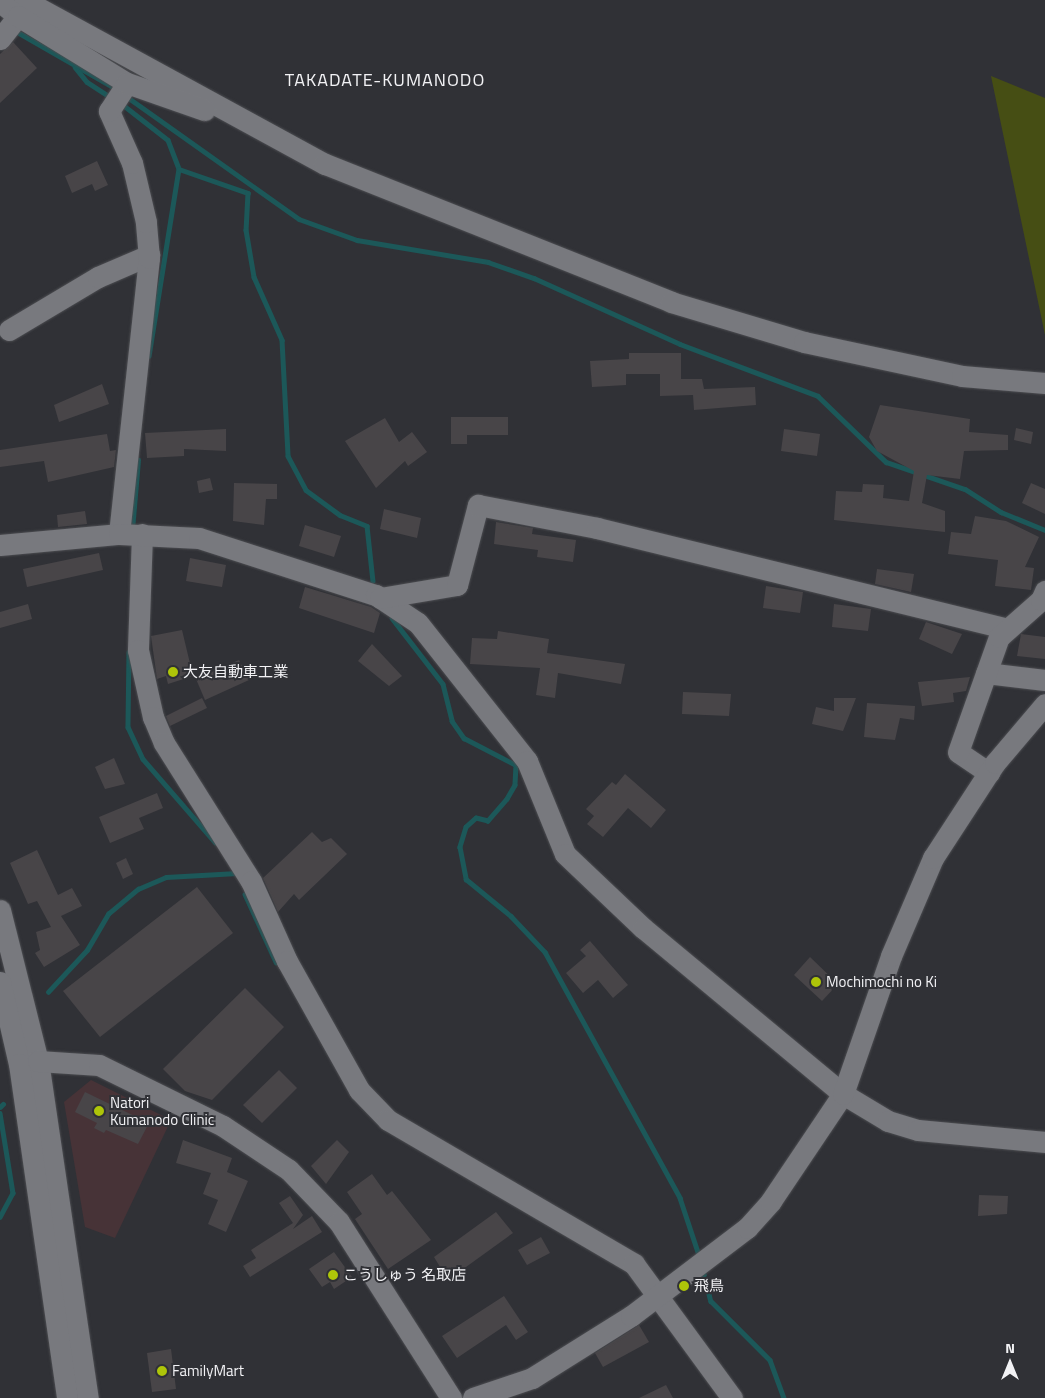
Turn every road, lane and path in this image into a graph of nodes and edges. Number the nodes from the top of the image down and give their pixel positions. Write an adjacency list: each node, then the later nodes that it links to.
1 (0, 2): 2 (street)
2 (12, 22): 3 (street); 4 (street)
3 (127, 83): 4 (street); 5 (street)
4 (224, 112): 7 (street)
5 (149, 255): 6 (street); 8 (street)
6 (9, 330)
7 (1045, 383)
8 (132, 534): 9 (street); 11 (street); 22 (street)
9 (0, 545)
10 (1045, 591): 12 (street)
11 (380, 598): 12 (street); 20 (street)
12 (1008, 629): 13 (street)
13 (986, 673): 14 (street); 16 (street)
14 (1045, 680)
15 (1045, 704): 16 (street)
16 (989, 773): 20 (street)
17 (0, 910): 19 (street)
18 (2, 995): 23 (street)
19 (38, 1061): 24 (street); 25 (street)
20 (843, 1094): 21 (street); 22 (street)
21 (1045, 1142)
22 (654, 1299): 26 (street); 27 (street)
23 (67, 1398)
24 (88, 1398)
25 (451, 1398)
26 (473, 1398)
27 (732, 1398)

